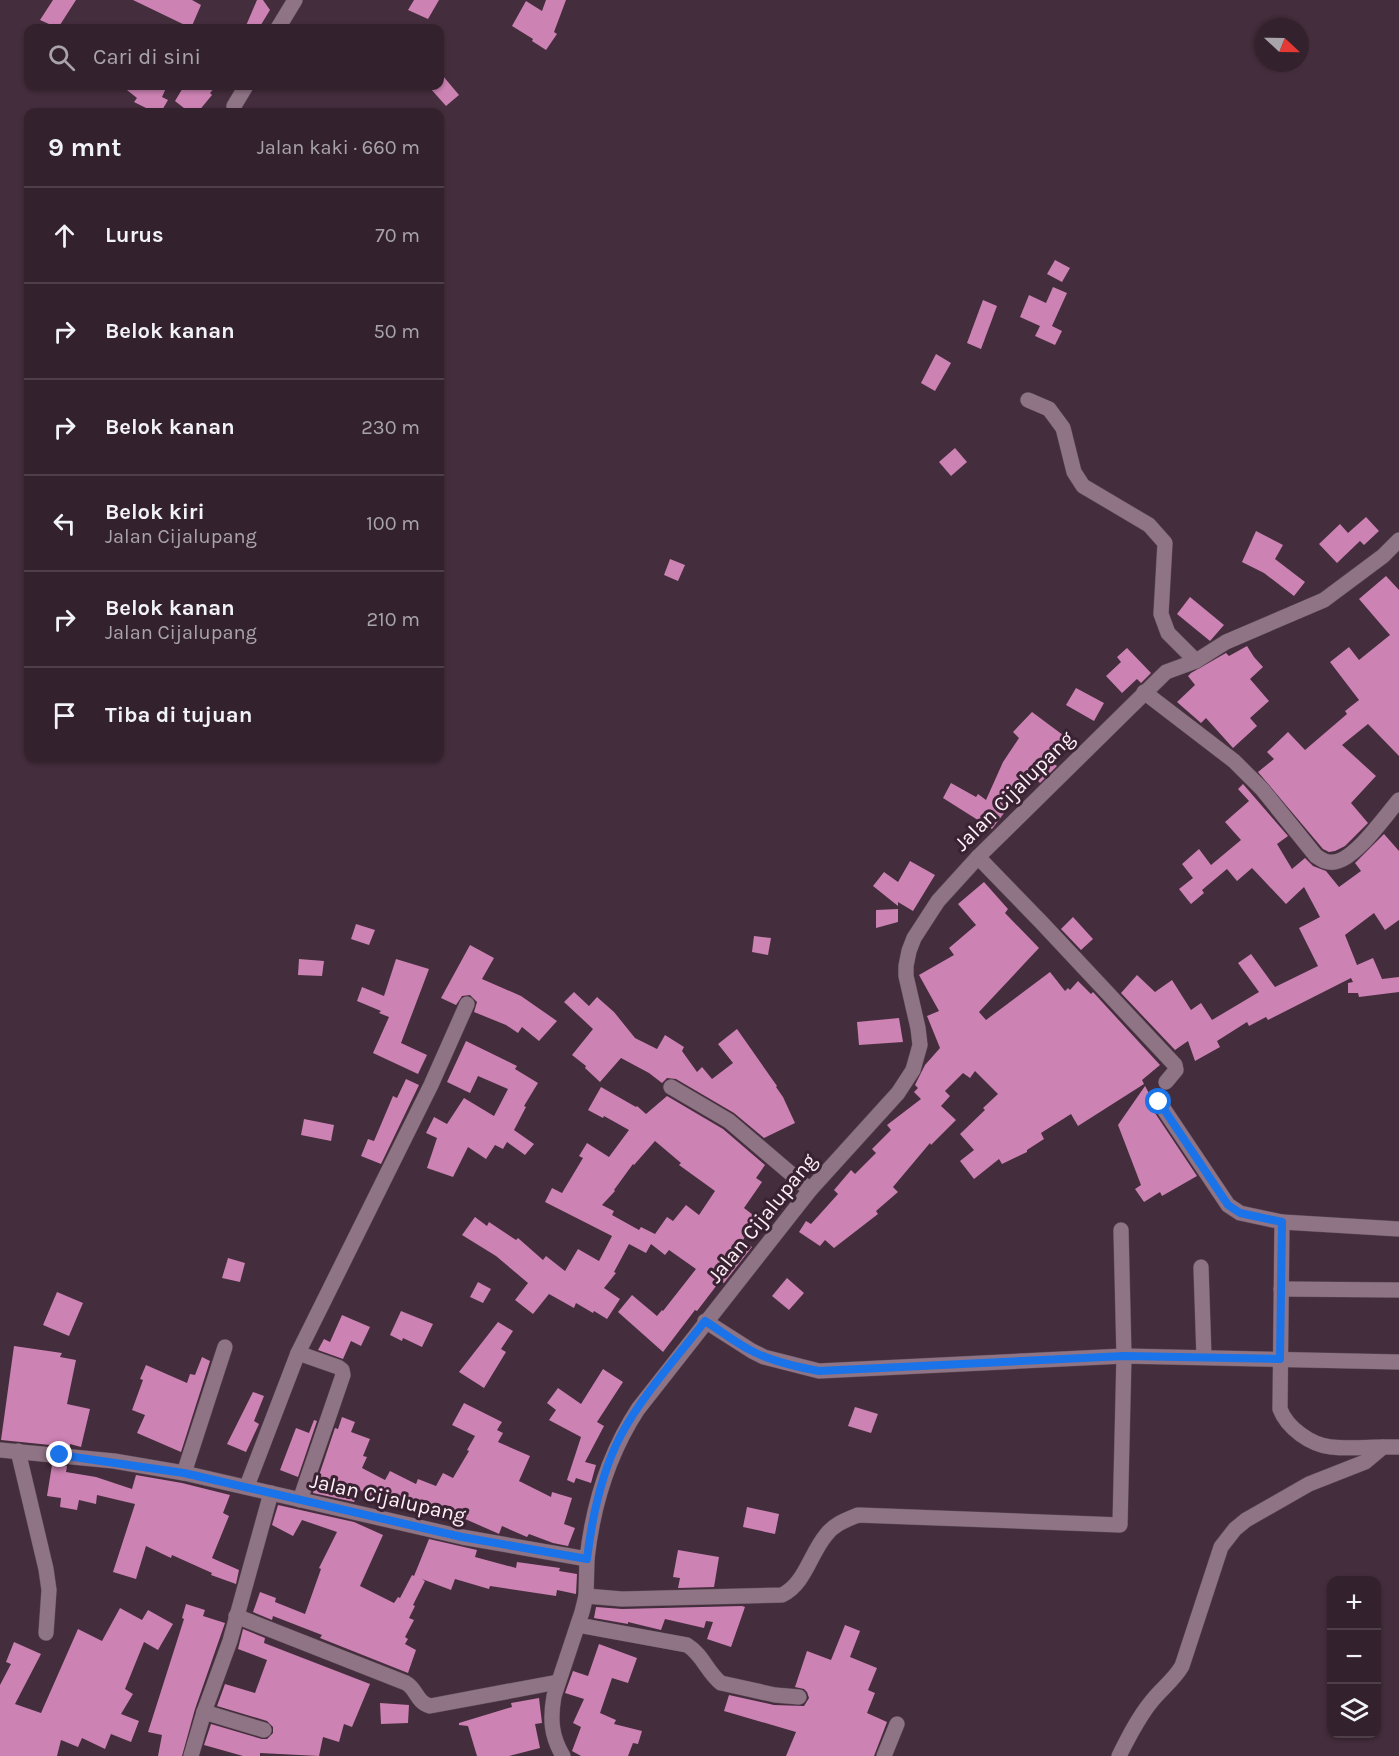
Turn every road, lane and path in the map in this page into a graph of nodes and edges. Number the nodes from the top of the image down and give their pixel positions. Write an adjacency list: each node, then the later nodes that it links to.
1 (295, 0): 2 (street)
2 (280, 24)
3 (244, 90): 4 (street)
4 (234, 106)
5 (1028, 400): 7 (street)
6 (1399, 540): 7 (street, Jalan Cijalupang)
7 (1196, 661): 8 (street, Jalan Cijalupang)
8 (1144, 692): 9 (street); 10 (street, Jalan Cijalupang)
9 (1399, 800)
10 (978, 857): 12 (street); 15 (street, Jalan Cijalupang)
11 (467, 1004): 24 (street)
12 (1166, 1082)
13 (671, 1087): 15 (street)
14 (1159, 1102): 16 (street)
15 (810, 1190): 22 (street, Jalan Cijalupang)
16 (1282, 1222): 17 (street); 20 (street)
17 (1399, 1229)
18 (1121, 1230): 25 (street)
19 (1201, 1267): 26 (street)
20 (1281, 1289): 21 (street); 27 (street)
21 (1399, 1290)
22 (705, 1321): 25 (street); 37 (street, Jalan Cijalupang)
23 (225, 1347): 33 (street)
24 (298, 1353): 34 (street); 36 (street)
25 (1124, 1356): 26 (street); 38 (street)
26 (1204, 1357): 27 (street)
27 (1280, 1359): 28 (street); 30 (street)
28 (1399, 1362)
29 (1399, 1447): 30 (street)
30 (1383, 1448): 50 (street)
31 (0, 1450): 32 (street, Jalan Cijalupang)
32 (18, 1451): 33 (street, Jalan Cijalupang); 41 (street)
33 (184, 1473): 34 (street, Jalan Cijalupang)
34 (247, 1486): 35 (street, Jalan Cijalupang)
35 (271, 1493): 36 (street, Jalan Cijalupang); 39 (street)
36 (300, 1500): 37 (street, Jalan Cijalupang)
37 (587, 1559): 38 (street)
38 (586, 1596): 40 (street)
39 (236, 1616): 42 (street); 44 (street)
40 (578, 1625): 42 (street); 43 (street)
41 (46, 1633)
42 (558, 1682): 48 (street)
43 (799, 1697)
44 (204, 1712): 46 (street); 47 (street)
45 (897, 1724): 49 (street)
46 (264, 1730)
47 (191, 1756)
48 (563, 1756)
49 (884, 1756)
50 (1119, 1756)

